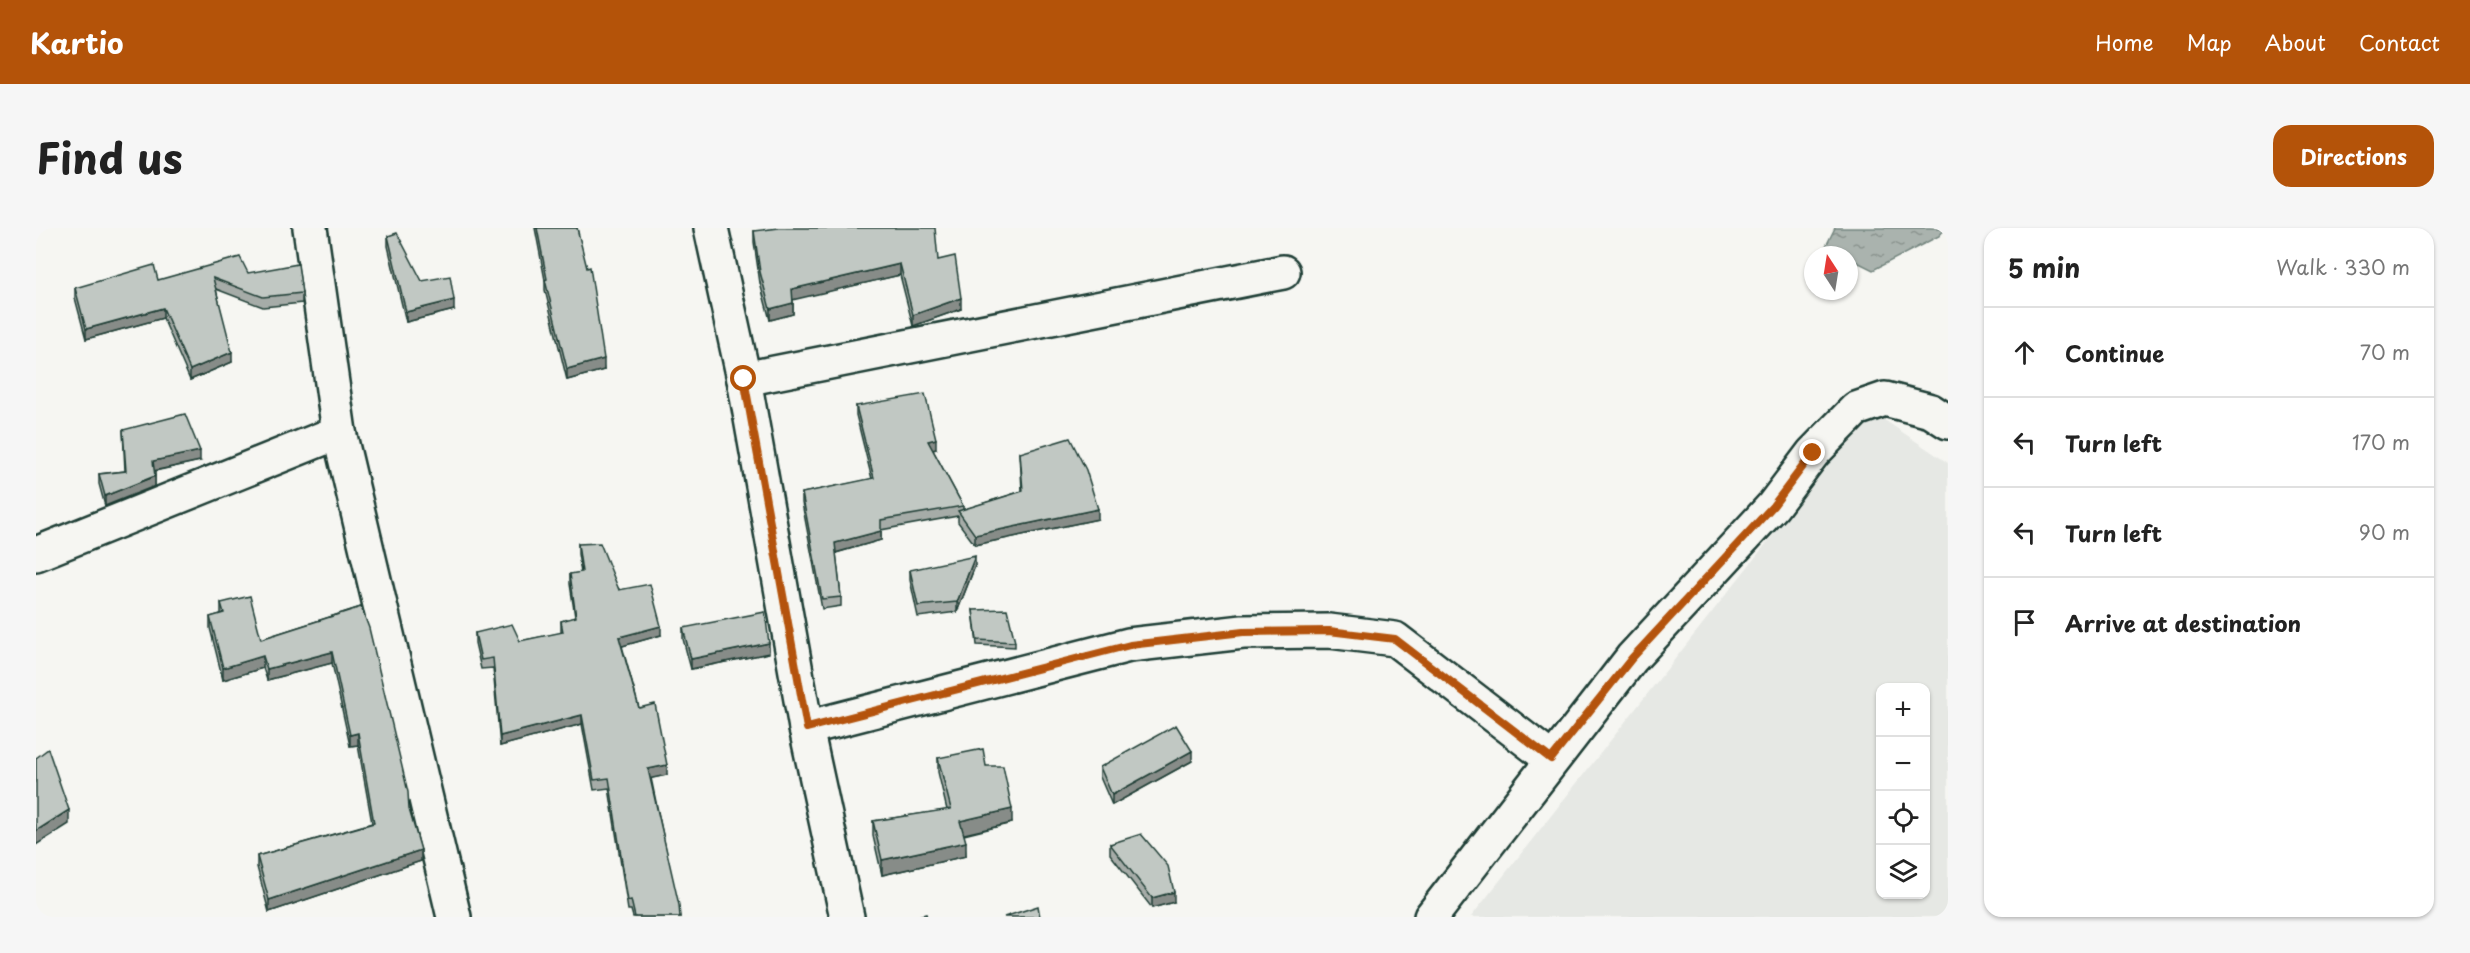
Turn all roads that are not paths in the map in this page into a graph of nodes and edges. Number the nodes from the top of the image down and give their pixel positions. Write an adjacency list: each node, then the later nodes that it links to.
1 (310, 228): 6 (street)
2 (711, 228): 4 (street)
3 (1283, 272): 4 (street)
4 (744, 379): 8 (street)
5 (1948, 422): 9 (street)
6 (339, 432): 7 (street); 10 (street)
7 (36, 554)
8 (807, 728): 9 (street); 11 (street)
9 (1551, 759): 12 (street)
10 (454, 917)
11 (847, 917)
12 (1431, 917)

